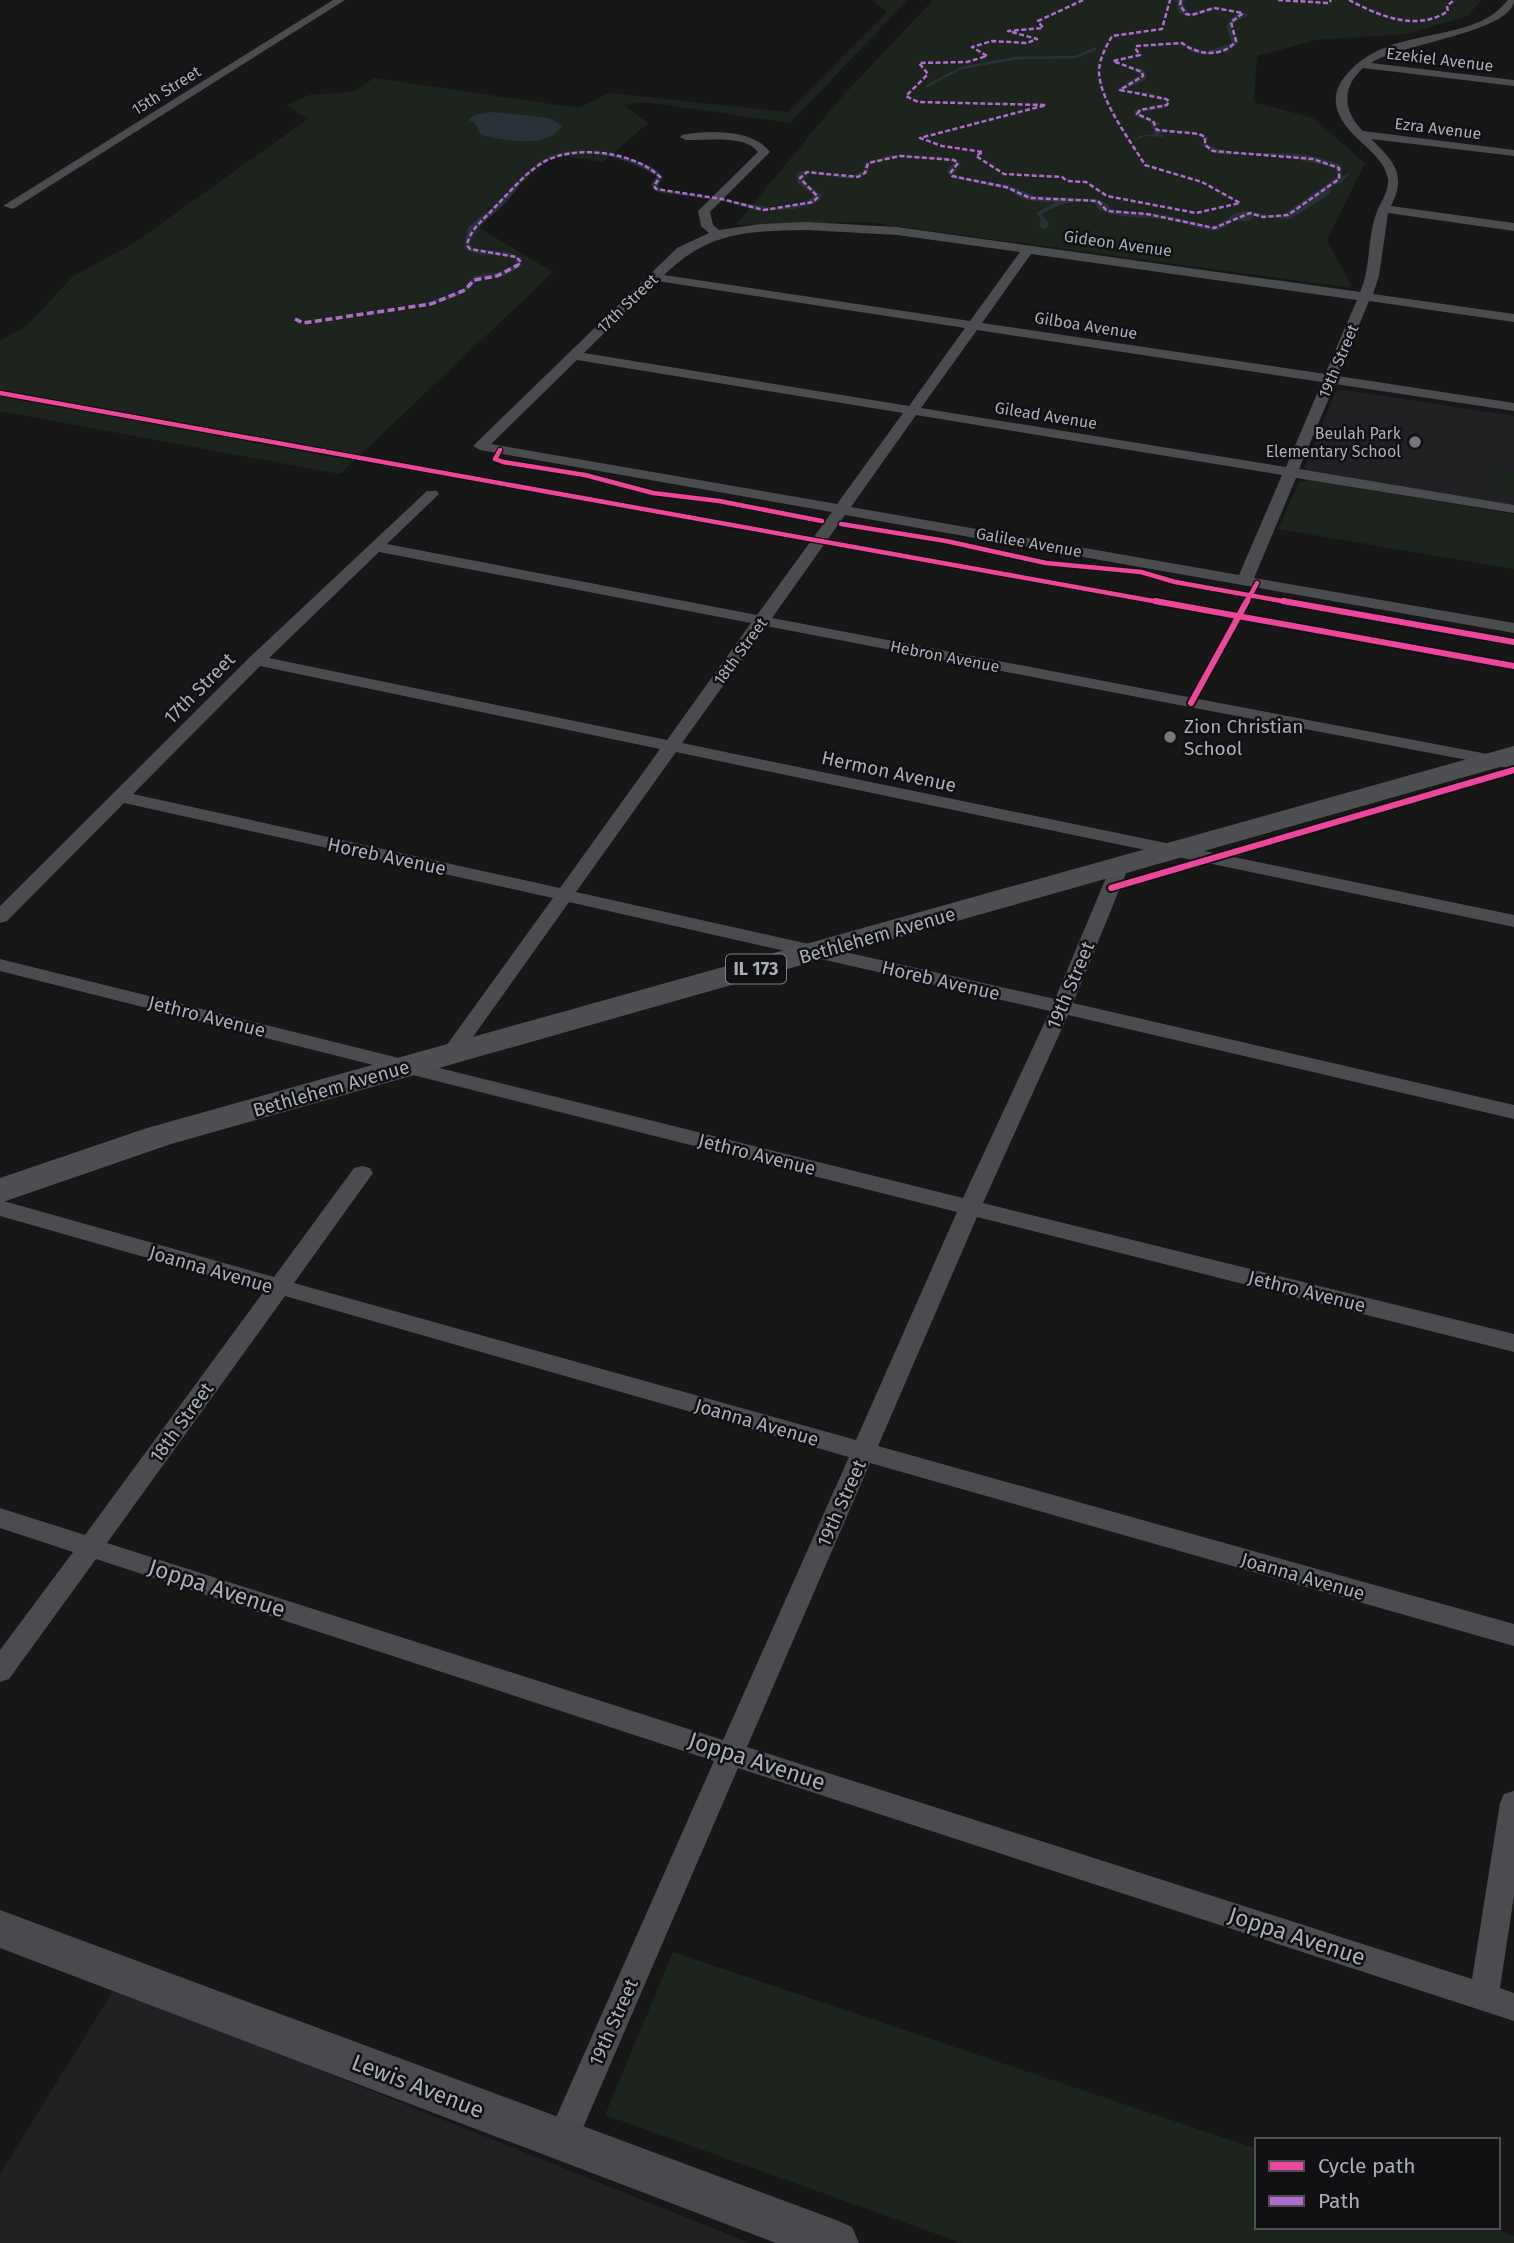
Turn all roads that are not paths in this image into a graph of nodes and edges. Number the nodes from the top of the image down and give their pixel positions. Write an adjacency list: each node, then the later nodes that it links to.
1 (340, 0): 9 (street, 15th Street)
2 (1513, 0): 3 (street)
3 (1508, 14): 4 (street)
4 (1362, 65): 5 (street, Ezekiel Avenue); 6 (street)
5 (1514, 83)
6 (1359, 134): 8 (street, Ezra Avenue); 10 (street, 19th Street)
7 (685, 137): 12 (street)
8 (1514, 153)
9 (9, 206)
10 (1384, 209): 11 (street); 15 (street, 19th Street)
11 (1514, 227)
12 (717, 234): 13 (street, Gideon Avenue); 14 (street, 17th Street)
13 (1029, 248): 15 (street, Gideon Avenue); 17 (street, 18th Street)
14 (653, 277): 17 (street, Gilboa Avenue); 18 (street, 17th Street)
15 (1365, 296): 16 (street, Gideon Avenue); 19 (street, 19th Street)
16 (1514, 318)
17 (974, 325): 19 (street, Gilboa Avenue); 21 (street, 18th Street)
18 (573, 355): 21 (street, Gilead Avenue); 22 (street, 17th Street)
19 (1330, 379): 20 (street, Gilboa Avenue); 23 (street, 19th Street)
20 (1514, 407)
21 (912, 411): 23 (street, Gilead Avenue); 25 (street, 18th Street)
22 (543, 457): 25 (street, Galilee Avenue)
23 (1291, 472): 26 (street, Gilead Avenue); 28 (street, 19th Street)
24 (432, 494): 27 (street, 17th Street)
25 (842, 509): 28 (street, Galilee Avenue); 29 (street, 18th Street)
26 (1514, 509)
27 (376, 547): 29 (street, Hebron Avenue); 31 (street, 17th Street)
28 (1245, 580): 30 (street, Galilee Avenue)
29 (762, 621): 32 (street, 18th Street); 33 (street, Hebron Avenue)
30 (1514, 628)
31 (256, 660): 32 (street, Hermon Avenue); 34 (street, 17th Street)
32 (671, 747): 35 (street, Hermon Avenue); 37 (street, 18th Street)
33 (1507, 759): 35 (main road, Bethlehem Avenue / IL 173)
34 (120, 797): 37 (street, Horeb Avenue); 38 (street, 17th Street)
35 (1173, 851): 36 (main road, Bethlehem Avenue / IL 173); 39 (street, Hermon Avenue)
36 (1120, 866): 40 (main road, Bethlehem Avenue / IL 173); 42 (street, 19th Street)
37 (565, 895): 40 (street, Horeb Avenue); 43 (street, 18th Street)
38 (0, 917)
39 (1514, 921)
40 (820, 951): 42 (street, Horeb Avenue); 43 (main road, Bethlehem Avenue / IL 173)
41 (0, 965): 44 (street, Jethro Avenue)
42 (1061, 1009): 45 (street, Horeb Avenue); 48 (street, 19th Street)
43 (451, 1053): 44 (main road, Bethlehem Avenue / IL 173)
44 (408, 1066): 47 (main road, Bethlehem Avenue / IL 173); 48 (street, Jethro Avenue)
45 (1514, 1112)
46 (362, 1173): 50 (street, 18th Street)
47 (0, 1191)
48 (970, 1207): 51 (street, Jethro Avenue); 52 (street, 19th Street)
49 (0, 1208): 50 (street, Joanna Avenue)
50 (278, 1288): 52 (street, Joanna Avenue); 54 (street, 18th Street)
51 (1514, 1343)
52 (863, 1452): 55 (street, Joanna Avenue); 57 (street, 19th Street)
53 (0, 1518): 54 (street, Joppa Avenue)
54 (90, 1547): 56 (street, 18th Street); 57 (street, Joppa Avenue)
55 (1514, 1635)
56 (0, 1671)
57 (732, 1753): 60 (street, Joppa Avenue); 62 (street, 19th Street)
58 (1514, 1803): 60 (street)
59 (0, 1930): 62 (main road, Lewis Avenue)
60 (1484, 1997): 61 (street, Joppa Avenue)
61 (1514, 2007)
62 (562, 2140): 63 (main road, Lewis Avenue)
63 (836, 2243)

